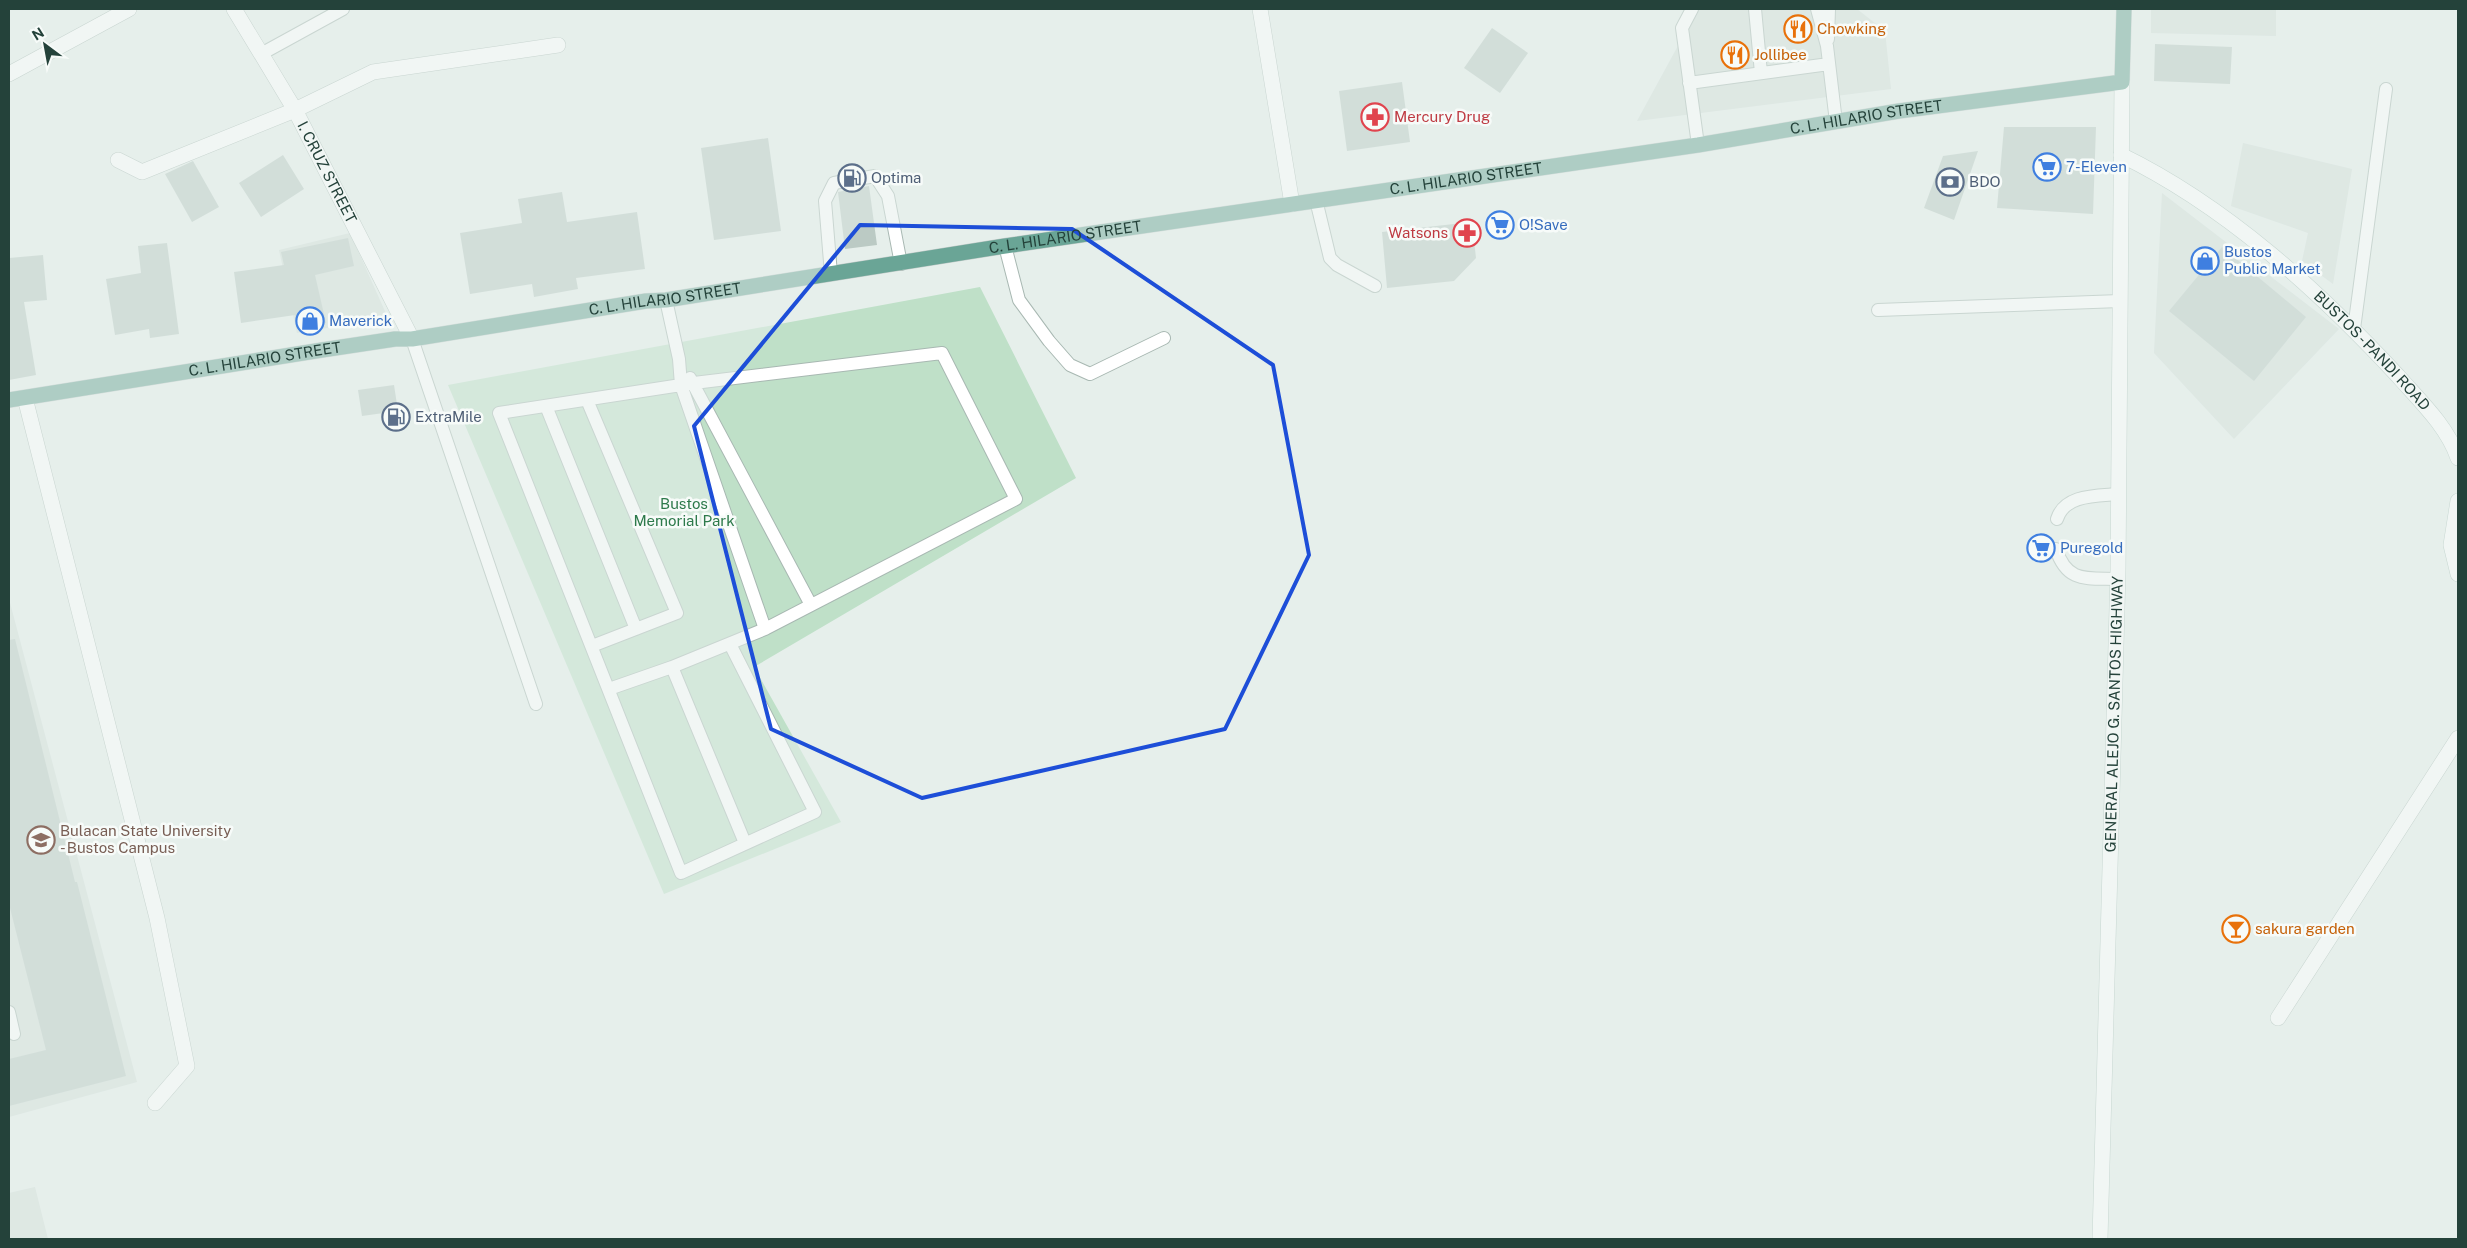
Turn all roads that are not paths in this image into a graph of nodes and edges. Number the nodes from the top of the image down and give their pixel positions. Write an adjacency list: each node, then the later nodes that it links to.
1 (129, 9): 15 (street)
2 (234, 9): 12 (street, I. CRUZ STREET)
3 (344, 9): 12 (lane)
4 (1260, 9): 25 (street)
5 (1692, 9): 17 (lane)
6 (1754, 9): 14 (lane)
7 (1817, 9): 11 (lane)
8 (1829, 9): 11 (lane)
9 (2124, 9): 16 (main road, GENERAL ALEJO G. SANTOS HIGHWAY)
10 (558, 45): 19 (street)
11 (1827, 46): 13 (lane)
12 (261, 54): 19 (street, I. CRUZ STREET)
13 (1829, 64): 14 (lane); 20 (lane)
14 (1761, 73): 17 (lane)
15 (9, 74)
16 (2122, 82): 20 (main road, C. L. HILARIO STREET); 22 (street, GENERAL ALEJO G. SANTOS HIGHWAY)
17 (1689, 83): 21 (lane)
18 (2386, 89): 33 (lane)
19 (295, 110): 23 (street); 34 (street, I. CRUZ STREET)
20 (1836, 122): 21 (main road, C. L. HILARIO STREET)
21 (1698, 144): 24 (main road, C. L. HILARIO STREET)
22 (2121, 155): 31 (street, GENERAL ALEJO G. SANTOS HIGHWAY); 33 (street, BUSTOS - PANDI ROAD)
23 (118, 160)
24 (1316, 200): 25 (main road, C. L. HILARIO STREET); 29 (lane)
25 (1292, 204): 26 (main road, C. L. HILARIO STREET)
26 (1006, 246): 27 (main road, C. L. HILARIO STREET); 35 (lane)
27 (900, 264): 28 (main road, C. L. HILARIO STREET); 28 (lane)
28 (831, 274): 30 (main road, C. L. HILARIO STREET)
29 (1375, 286)
30 (666, 300): 34 (main road, C. L. HILARIO STREET); 36 (lane)
31 (2120, 301): 32 (lane); 42 (street, GENERAL ALEJO G. SANTOS HIGHWAY)
32 (1878, 310)
33 (2354, 329): 41 (street, BUSTOS - PANDI ROAD)
34 (412, 338): 37 (main road, C. L. HILARIO STREET); 55 (lane)
35 (1164, 338)
36 (688, 384): 39 (lane); 48 (lane); 48 (lane); 50 (lane)
37 (25, 398): 38 (main road, C. L. HILARIO STREET); 61 (street)
38 (9, 400)
39 (587, 400): 40 (lane); 49 (lane)
40 (546, 406): 49 (lane); 52 (lane)
41 (2458, 458)
42 (2118, 494): 44 (lane); 47 (street, GENERAL ALEJO G. SANTOS HIGHWAY)
43 (2458, 501): 46 (street)
44 (2057, 519)
45 (2056, 549): 47 (lane)
46 (2458, 574)
47 (2117, 579): 62 (street, GENERAL ALEJO G. SANTOS HIGHWAY)
48 (812, 605): 50 (lane)
49 (636, 629): 52 (lane)
50 (765, 629): 51 (lane)
51 (730, 644): 53 (lane); 57 (lane)
52 (592, 646): 54 (lane)
53 (672, 667): 54 (lane); 57 (lane)
54 (609, 688): 57 (lane)
55 (536, 704)
56 (2458, 738): 59 (street)
57 (745, 844)
58 (9, 1012): 60 (lane)
59 (2278, 1018)
60 (14, 1034)
61 (155, 1103)
62 (2100, 1239)

